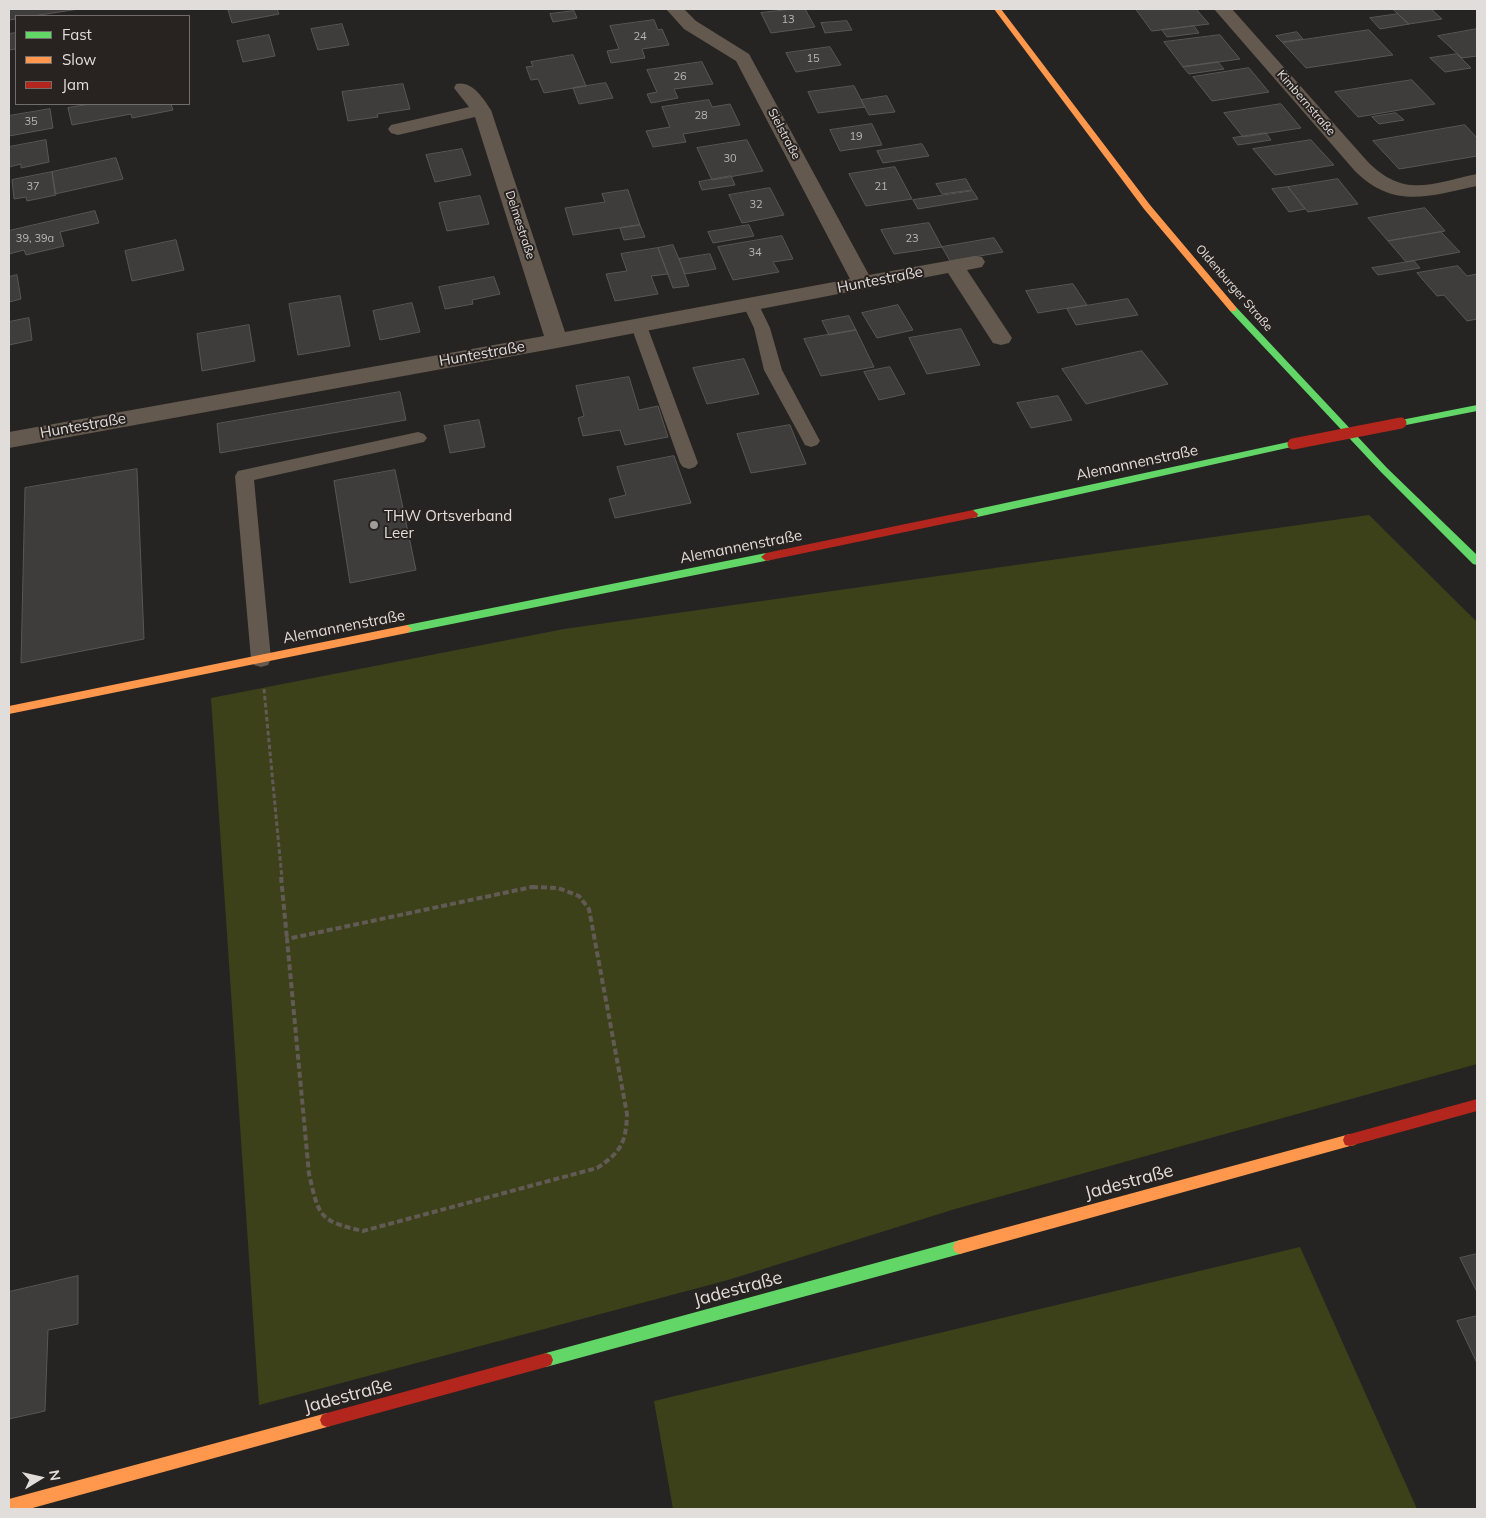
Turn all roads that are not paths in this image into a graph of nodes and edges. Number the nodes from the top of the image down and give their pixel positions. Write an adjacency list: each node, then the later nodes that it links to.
1 (676, 9): 8 (street, Sielstraße)
2 (997, 9): 18 (street, Oldenburger Straße)
3 (1223, 9): 7 (street, Kimbernstraße)
4 (463, 88): 5 (street, Delmestraße)
5 (482, 110): 6 (street); 12 (street, Delmestraße)
6 (398, 130)
7 (1477, 180)
8 (862, 284): 9 (street, Huntestraße); 11 (street, Huntestraße)
9 (751, 305): 10 (street, Huntestraße); 16 (lane)
10 (639, 326): 12 (street, Huntestraße); 17 (lane)
11 (1001, 338)
12 (557, 341): 15 (street, Huntestraße)
13 (1477, 408): 19 (street, Alemannenstraße, bridge)
14 (418, 438): 19 (lane)
15 (9, 440)
16 (811, 440)
17 (689, 463)
18 (1477, 561)
19 (261, 659): 20 (street, Alemannenstraße)
20 (9, 710)
21 (1477, 1105): 22 (street, Jadestraße)
22 (9, 1507)

